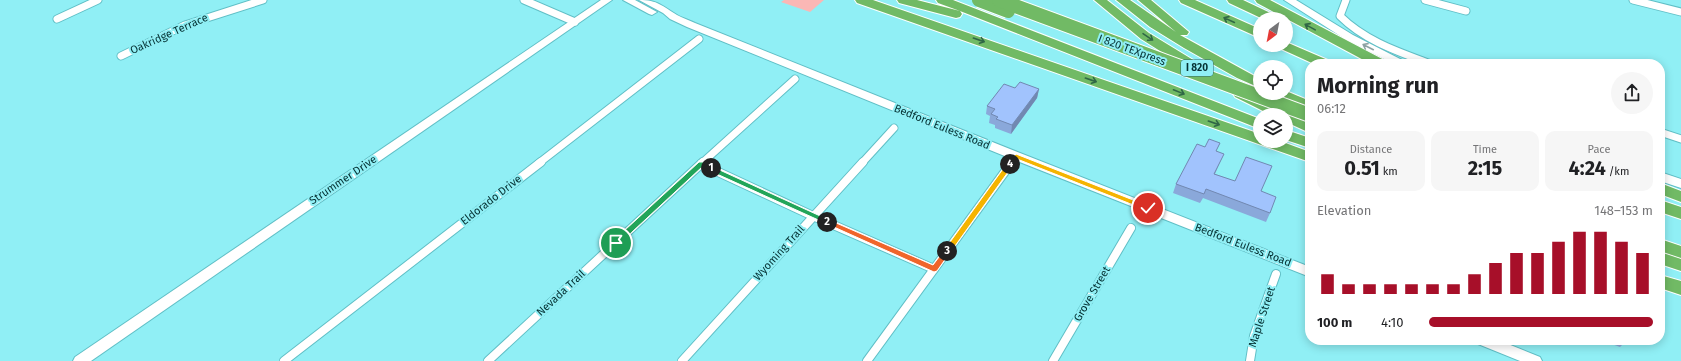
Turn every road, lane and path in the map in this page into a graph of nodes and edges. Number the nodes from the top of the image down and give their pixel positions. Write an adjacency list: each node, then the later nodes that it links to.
1 (98, 0): 27 (street)
2 (263, 0): 36 (street, Oakridge Terrace)
3 (524, 0): 28 (street)
4 (606, 0): 28 (main road, Strummer Drive)
5 (628, 0): 26 (main road)
6 (644, 0): 26 (main road, Bedford Euless Road)
7 (861, 0): 29 (highway)
8 (889, 0): 29 (highway)
9 (903, 0): 33 (highway)
10 (942, 0): 33 (highway)
11 (979, 0): 51 (highway, I 820 TEXpress, bridge)
12 (999, 0): 50 (highway, I 820 TEXpress, bridge)
13 (1100, 0): 52 (highway, I 820, one-way to 52)
14 (1122, 0): 45 (highway, I 820)
15 (1144, 0): 43 (highway)
16 (1185, 0): 31 (highway, one-way to 16)
17 (1233, 0): 24 (highway)
18 (1261, 0): 40 (highway, one-way to 18)
19 (1289, 0): 41 (main road, one-way to 19)
20 (1346, 0): 42 (street)
21 (1426, 0): 23 (street)
22 (1633, 0): 25 (street)
23 (1466, 11)
24 (1258, 12)
25 (1681, 12)
26 (673, 17): 66 (main road, Bedford Euless Road)
27 (57, 19)
28 (575, 22): 93 (main road, Strummer Drive)
29 (942, 27): 60 (highway, one-way to 60)
30 (1293, 30): 39 (highway)
31 (1253, 31)
32 (699, 39): 94 (street, Eldorado Drive)
33 (1062, 46): 55 (highway, one-way to 55)
34 (1293, 49): 35 (highway)
35 (1306, 55): 37 (highway); 38 (highway)
36 (121, 56)
37 (1314, 59)
38 (1317, 59)
39 (1352, 59)
40 (1372, 59)
41 (1392, 59)
42 (1418, 59)
43 (1253, 74)
44 (795, 80): 67 (street, Nevada Trail)
45 (1253, 80)
46 (1293, 96): 48 (highway)
47 (1293, 100): 49 (highway)
48 (1305, 105)
49 (1305, 106)
50 (1305, 107)
51 (1265, 108)
52 (1268, 108)
53 (1293, 118): 56 (highway, I 820 TEXpress)
54 (1293, 120): 57 (highway)
55 (1253, 121)
56 (1305, 122)
57 (1305, 126)
58 (894, 128): 75 (street, Wyoming Trail)
59 (1665, 134): 62 (street)
60 (1253, 137)
61 (1293, 137): 63 (highway)
62 (1681, 139)
63 (1305, 141)
64 (1285, 148): 65 (highway)
65 (1305, 155)
66 (1016, 156): 86 (street); 87 (main road, Bedford Euless Road)
67 (701, 164): 75 (street); 95 (street, Nevada Trail)
68 (1665, 178): 69 (main road)
69 (1681, 184)
70 (1665, 190): 72 (highway)
71 (1665, 194): 72 (highway)
72 (1681, 198)
73 (1665, 208): 74 (highway)
74 (1681, 213)
75 (813, 216): 86 (street); 96 (street, Wyoming Trail)
76 (1665, 218): 77 (highway)
77 (1681, 223)
78 (1131, 228): 98 (street, Grove Street)
79 (1665, 237): 80 (highway)
80 (1681, 242)
81 (1665, 247): 82 (highway)
82 (1681, 252)
83 (1665, 260): 84 (highway)
84 (1681, 265)
85 (1665, 267): 88 (highway)
86 (934, 269): 97 (street)
87 (1305, 270)
88 (1681, 271)
89 (1276, 274): 99 (street, Maple Street)
90 (1665, 283): 91 (highway)
91 (1681, 288)
92 (1495, 345): 100 (main road)
93 (80, 361)
94 (284, 361)
95 (488, 361)
96 (682, 361)
97 (867, 361)
98 (1053, 361)
99 (1250, 361)
100 (1535, 361)

